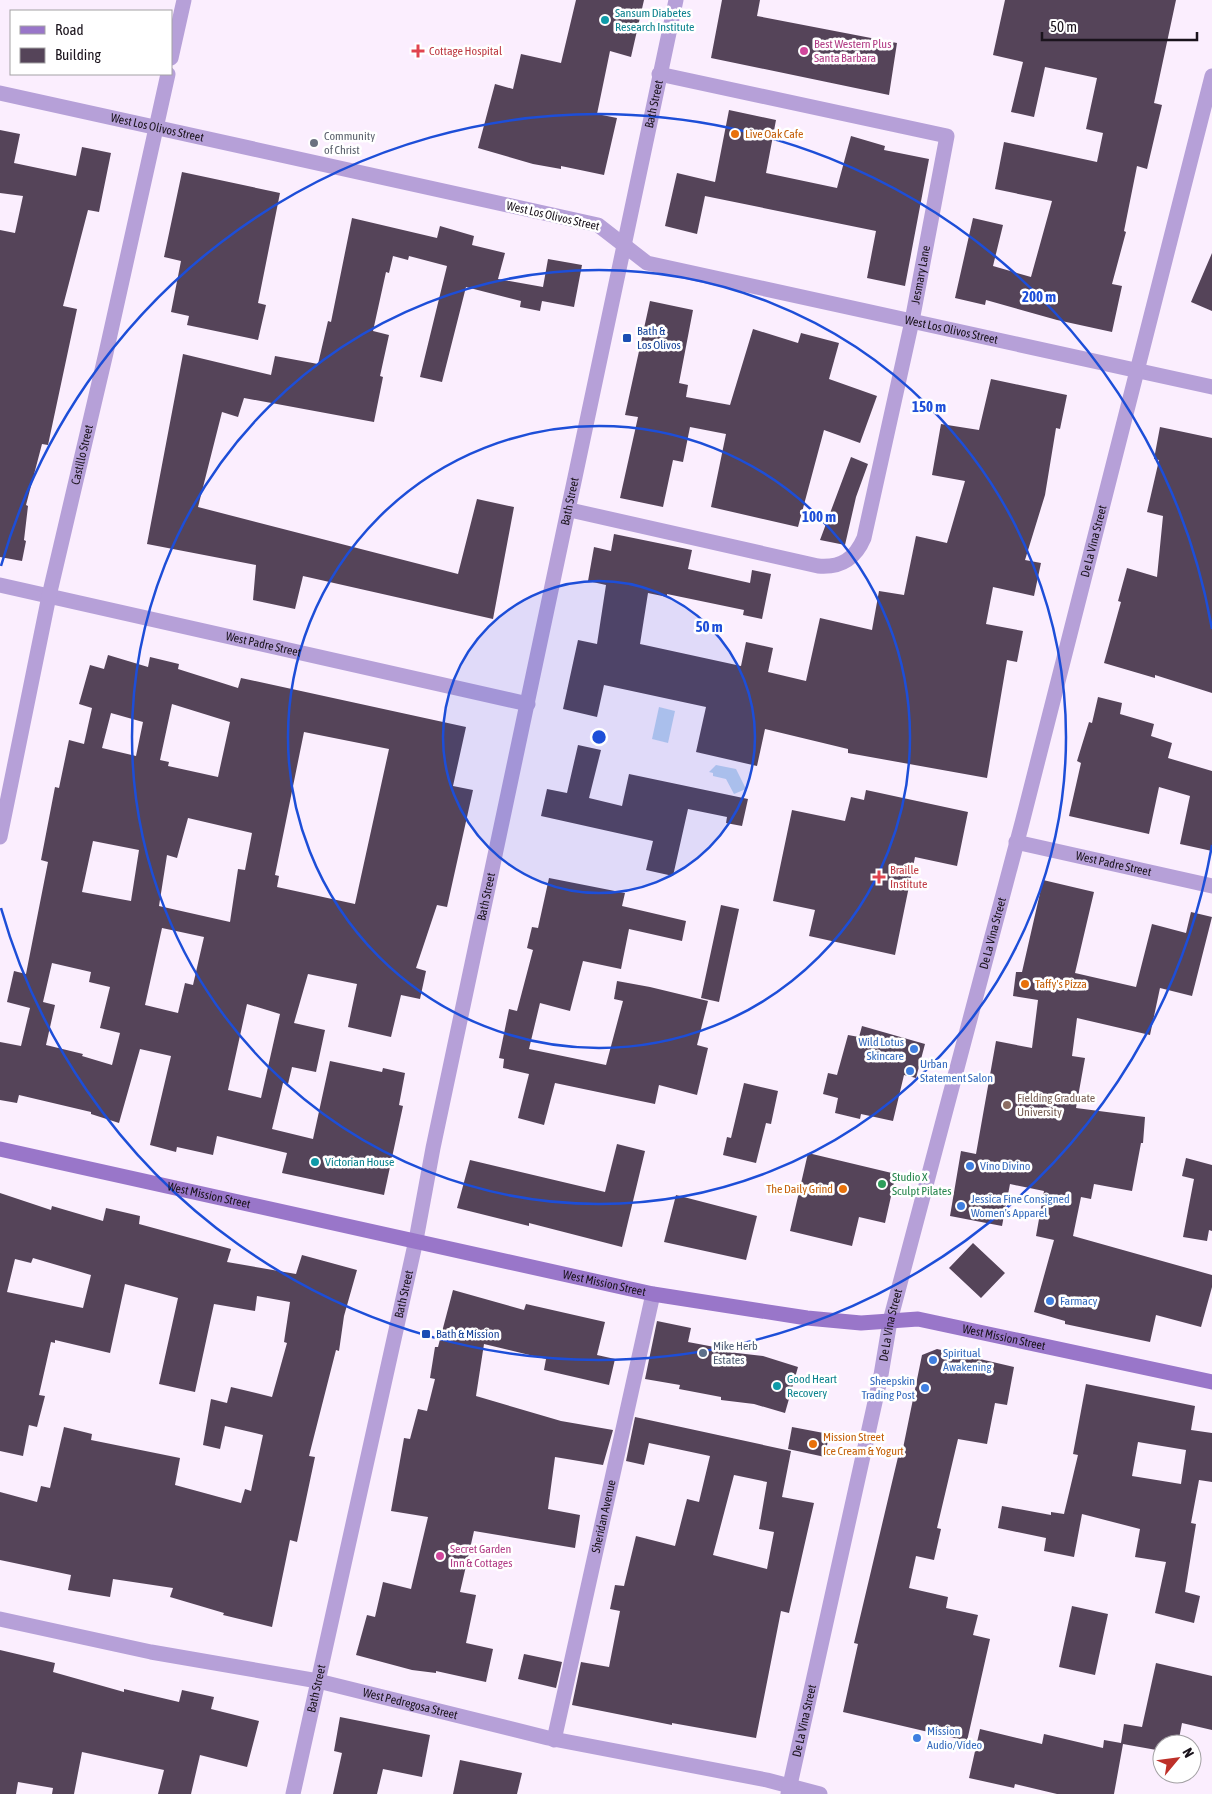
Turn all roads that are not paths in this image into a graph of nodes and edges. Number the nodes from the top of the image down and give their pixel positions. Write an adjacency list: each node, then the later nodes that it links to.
1 (184, 0): 3 (street)
2 (676, 0): 4 (street, Bath Street)
3 (172, 54)
4 (660, 74): 9 (street, Bath Street); 10 (street, Jesmary Lane)
5 (168, 75): 8 (street, Castillo Street)
6 (1212, 76): 11 (street, De La Vina Street)
7 (0, 93): 8 (street, West Los Olivos Street)
8 (155, 127): 9 (street, West Los Olivos Street); 15 (street, Castillo Street)
9 (626, 245): 10 (street, West Los Olivos Street); 13 (street, Bath Street)
10 (912, 321): 11 (street, West Los Olivos Street); 13 (street, Jesmary Lane)
11 (1137, 371): 12 (street, West Los Olivos Street); 18 (street, De La Vina Street)
12 (1212, 387)
13 (570, 510): 16 (street, Bath Street)
14 (0, 585): 15 (street, West Padre Street)
15 (49, 596): 16 (street, West Padre Street); 17 (street, Castillo Street)
16 (528, 704): 21 (street, Bath Street)
17 (0, 837)
18 (1016, 842): 19 (street, West Padre Street); 23 (street, De La Vina Street)
19 (1212, 886)
20 (0, 1149): 21 (main road, West Mission Street)
21 (416, 1240): 22 (main road, West Mission Street); 26 (street, Bath Street)
22 (652, 1294): 23 (main road, West Mission Street); 27 (street, Sheridan Avenue)
23 (890, 1321): 24 (main road, West Mission Street); 28 (street, De La Vina Street)
24 (1212, 1382)
25 (0, 1619): 26 (street, West Pedregosa Street)
26 (318, 1681): 27 (street, West Pedregosa Street); 29 (street, Bath Street)
27 (554, 1740): 28 (street, West Pedregosa Street)
28 (789, 1790): 30 (street, West Pedregosa Street)
29 (293, 1794)
30 (820, 1794)

